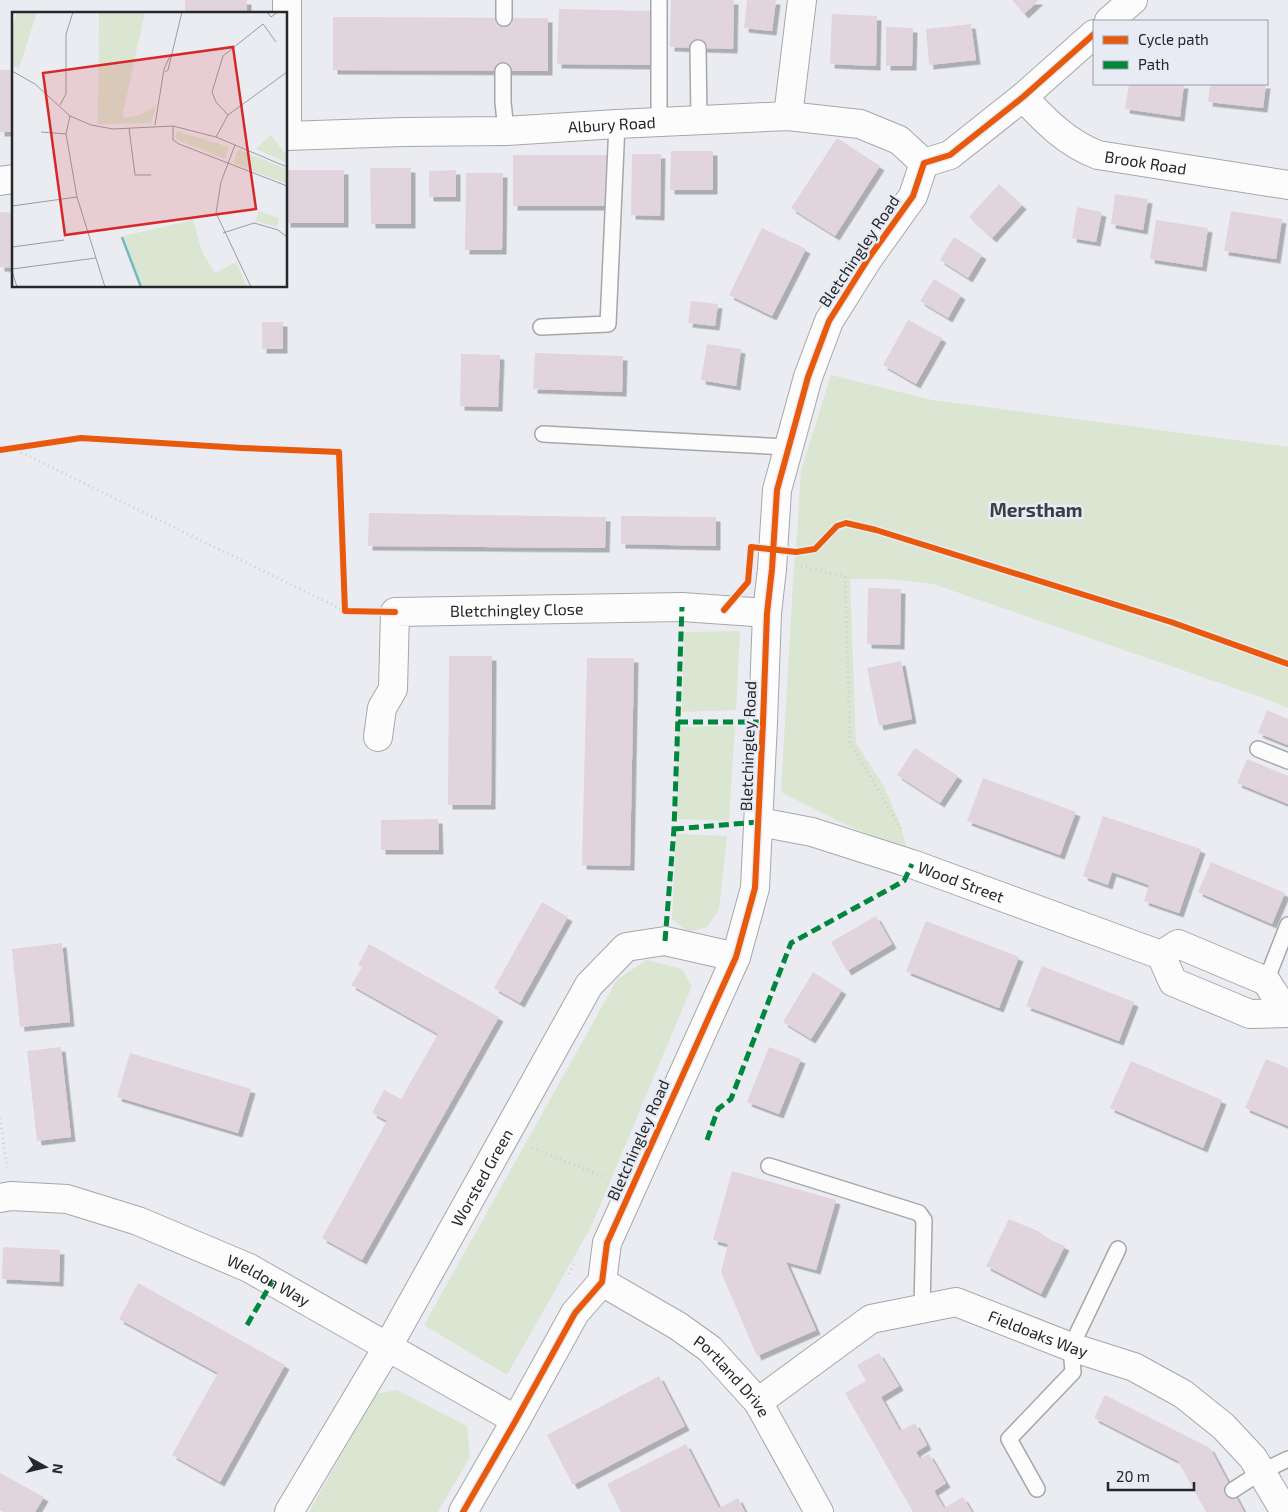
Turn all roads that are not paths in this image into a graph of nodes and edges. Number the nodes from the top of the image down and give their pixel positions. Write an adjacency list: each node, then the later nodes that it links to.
1 (504, 0): 5 (lane)
2 (659, 0): 13 (lane)
3 (802, 0): 11 (street)
4 (1133, 0): 6 (street)
5 (504, 18)
6 (1110, 20)
7 (1093, 35): 10 (street)
8 (698, 48): 12 (lane)
9 (503, 71): 15 (lane)
10 (1023, 97): 17 (street); 18 (street, Brook Road)
11 (788, 116): 12 (street, Albury Road); 17 (street, Albury Road)
12 (698, 121): 13 (street, Albury Road)
13 (659, 122): 14 (street, Albury Road)
14 (618, 124): 15 (street, Albury Road); 19 (lane)
15 (506, 131): 16 (street, Albury Road)
16 (288, 136)
17 (924, 163): 21 (street, Bletchingley Road)
18 (1288, 185)
19 (541, 327)
20 (543, 434): 21 (lane)
21 (787, 448): 22 (street, Bletchingley Road)
22 (767, 613): 23 (street, Bletchingley Close); 26 (street, Bletchingley Road)
23 (378, 737)
24 (1258, 749): 25 (lane)
25 (1288, 761)
26 (759, 822): 28 (street, Wood Street); 29 (street, Bletchingley Road)
27 (1288, 925): 30 (lane)
28 (1161, 955): 30 (street); 31 (street)
29 (736, 958): 35 (street, Bletchingley Road); 38 (street, Worsted Green)
30 (1266, 981): 31 (street)
31 (1287, 1012)
32 (769, 1166): 36 (lane)
33 (5, 1197): 38 (street, Weldon Way)
34 (1118, 1250): 37 (lane)
35 (602, 1282): 39 (street, Portland Drive); 40 (street)
36 (922, 1309): 37 (street, Fieldoaks Way); 39 (street, Fieldoaks Way)
37 (1072, 1347): 42 (street, Fieldoaks Way); 43 (lane)
38 (388, 1348): 40 (street, Weldon Way); 45 (street, Worsted Green)
39 (758, 1402): 47 (street, Portland Drive)
40 (516, 1420): 46 (street)
41 (1288, 1459): 42 (lane)
42 (1262, 1472): 44 (lane); 48 (street, Fieldoaks Way)
43 (1037, 1489)
44 (1233, 1490)
45 (289, 1512)
46 (463, 1512)
47 (819, 1512)
48 (1285, 1512)

